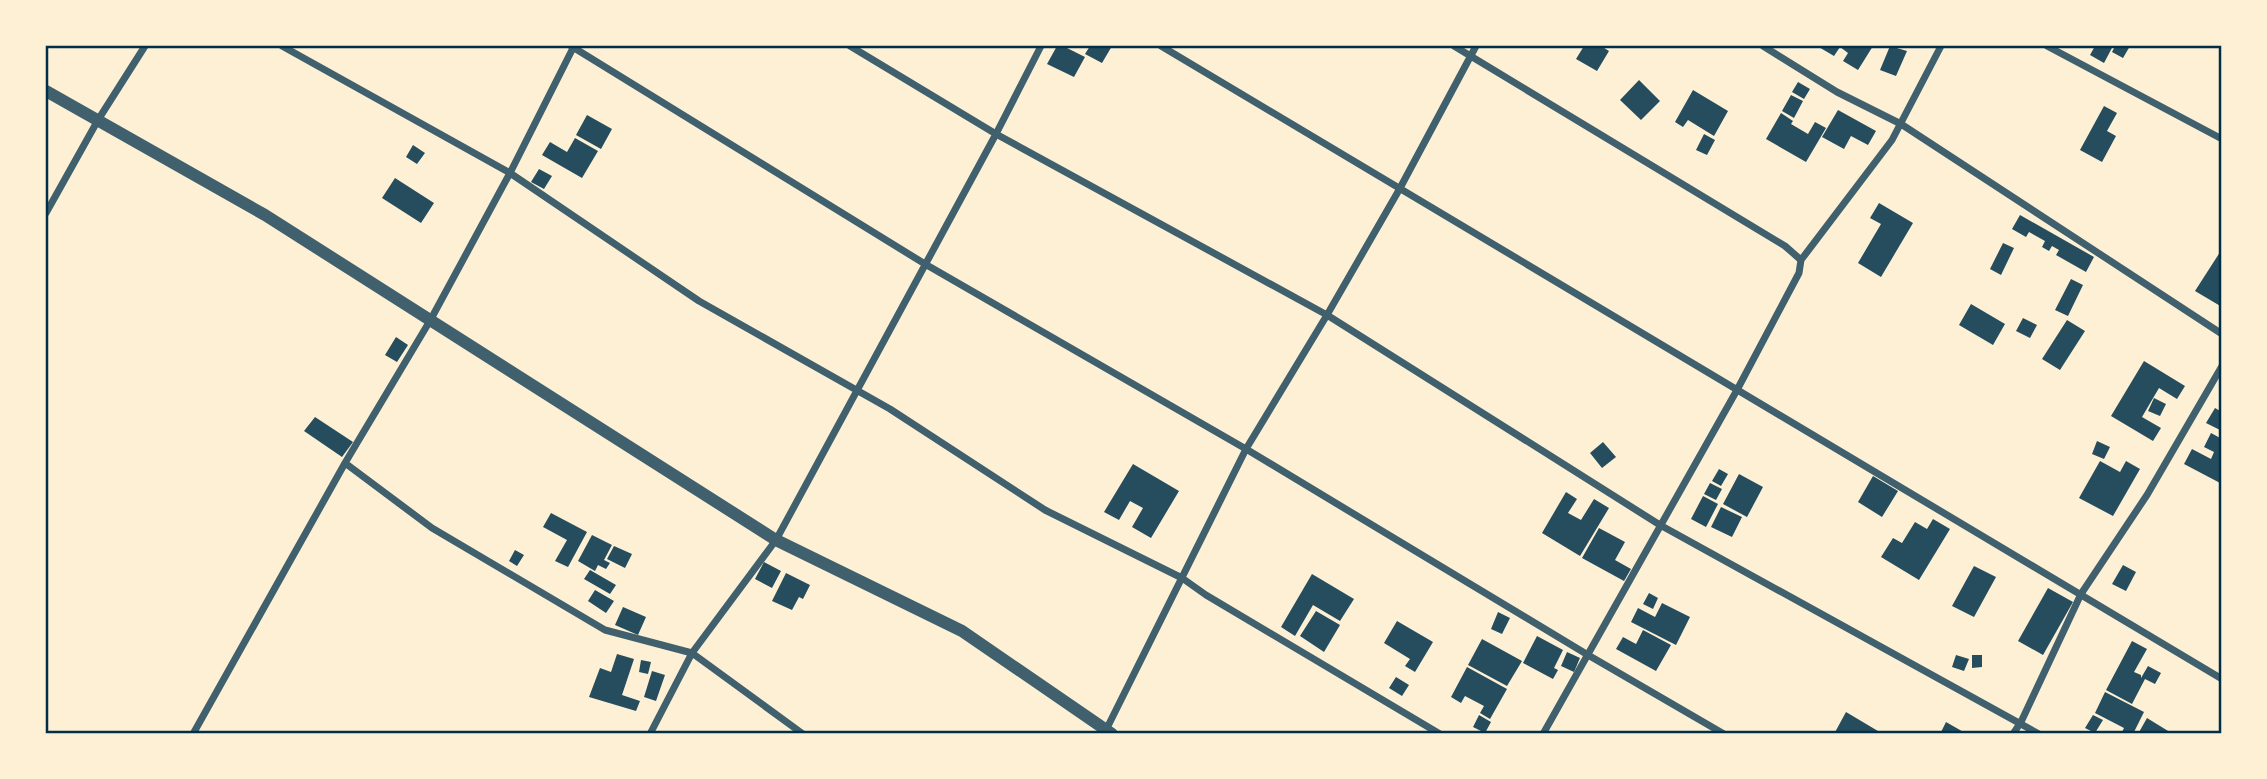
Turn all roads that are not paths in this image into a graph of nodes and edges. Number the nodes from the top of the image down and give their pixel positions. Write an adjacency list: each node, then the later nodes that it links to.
1 (145, 46): 14 (street)
2 (282, 46): 18 (street)
3 (573, 46): 18 (street); 22 (street)
4 (849, 46): 16 (street)
5 (1041, 46): 16 (street)
6 (1161, 46): 19 (street)
7 (1454, 46): 12 (street)
8 (1476, 46): 12 (street)
9 (1763, 46): 15 (street)
10 (1941, 46): 15 (street)
11 (2047, 46): 17 (street)
12 (1470, 55): 19 (street); 21 (street)
13 (46, 91): 14 (street)
14 (98, 120): 20 (street); 24 (street)
15 (1900, 124): 21 (street); 25 (street)
16 (996, 135): 22 (street); 23 (street)
17 (2221, 139)
18 (510, 173): 24 (street); 27 (street)
19 (1399, 190): 23 (street); 28 (street)
20 (46, 212)
21 (1801, 260): 28 (street)
22 (925, 264): 27 (street); 29 (street)
23 (1328, 315): 29 (street); 31 (street)
24 (431, 319): 30 (street); 32 (street)
25 (2221, 334)
26 (2221, 366): 34 (street)
27 (856, 390): 32 (street); 33 (street)
28 (1737, 390): 31 (street); 34 (street)
29 (1247, 449): 33 (street); 36 (street)
30 (345, 463): 35 (street); 40 (street)
31 (1660, 524): 36 (street); 38 (street)
32 (776, 540): 35 (street); 39 (street)
33 (1182, 578): 39 (street); 43 (street)
34 (2081, 594): 37 (street); 38 (street)
35 (692, 653): 41 (street); 42 (street)
36 (1588, 655): 44 (street); 45 (street)
37 (2221, 679)
38 (2021, 722): 46 (street); 47 (street)
39 (1107, 732)
40 (193, 733)
41 (650, 733)
42 (803, 733)
43 (1440, 733)
44 (1543, 733)
45 (1724, 733)
46 (2013, 733)
47 (2039, 733)

